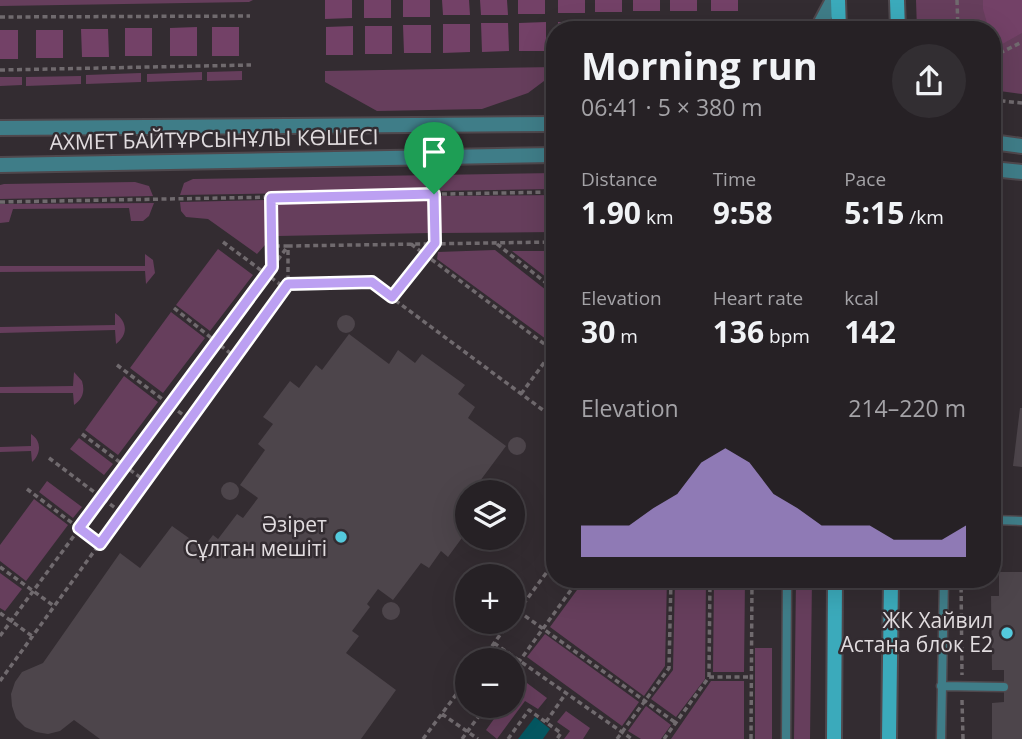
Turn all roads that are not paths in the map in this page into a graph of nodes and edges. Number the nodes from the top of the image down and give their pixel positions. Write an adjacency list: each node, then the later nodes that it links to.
1 (833, 0): 4 (street)
2 (838, 0): 5 (main road)
3 (897, 0): 6 (main road)
4 (822, 21)
5 (839, 21)
6 (898, 21)
7 (546, 124): 8 (street, АХМЕТ БАЙТҰРСЫНҰЛЫ КӨШЕСІ)
8 (0, 128)
9 (1001, 143): 10 (street)
10 (1022, 146)
11 (546, 155): 12 (street, АХМЕТ БАЙТҰРСЫНҰЛЫ КӨШЕСІ)
12 (0, 165)
13 (1001, 170): 14 (street)
14 (1022, 172)
15 (1001, 520): 16 (lane)
16 (1022, 521)
17 (787, 588): 23 (lane)
18 (835, 588): 24 (main road)
19 (891, 588): 25 (main road)
20 (944, 588): 21 (lane)
21 (941, 686): 22 (lane); 26 (lane)
22 (1004, 688)
23 (786, 739)
24 (834, 739)
25 (888, 739)
26 (941, 739)

